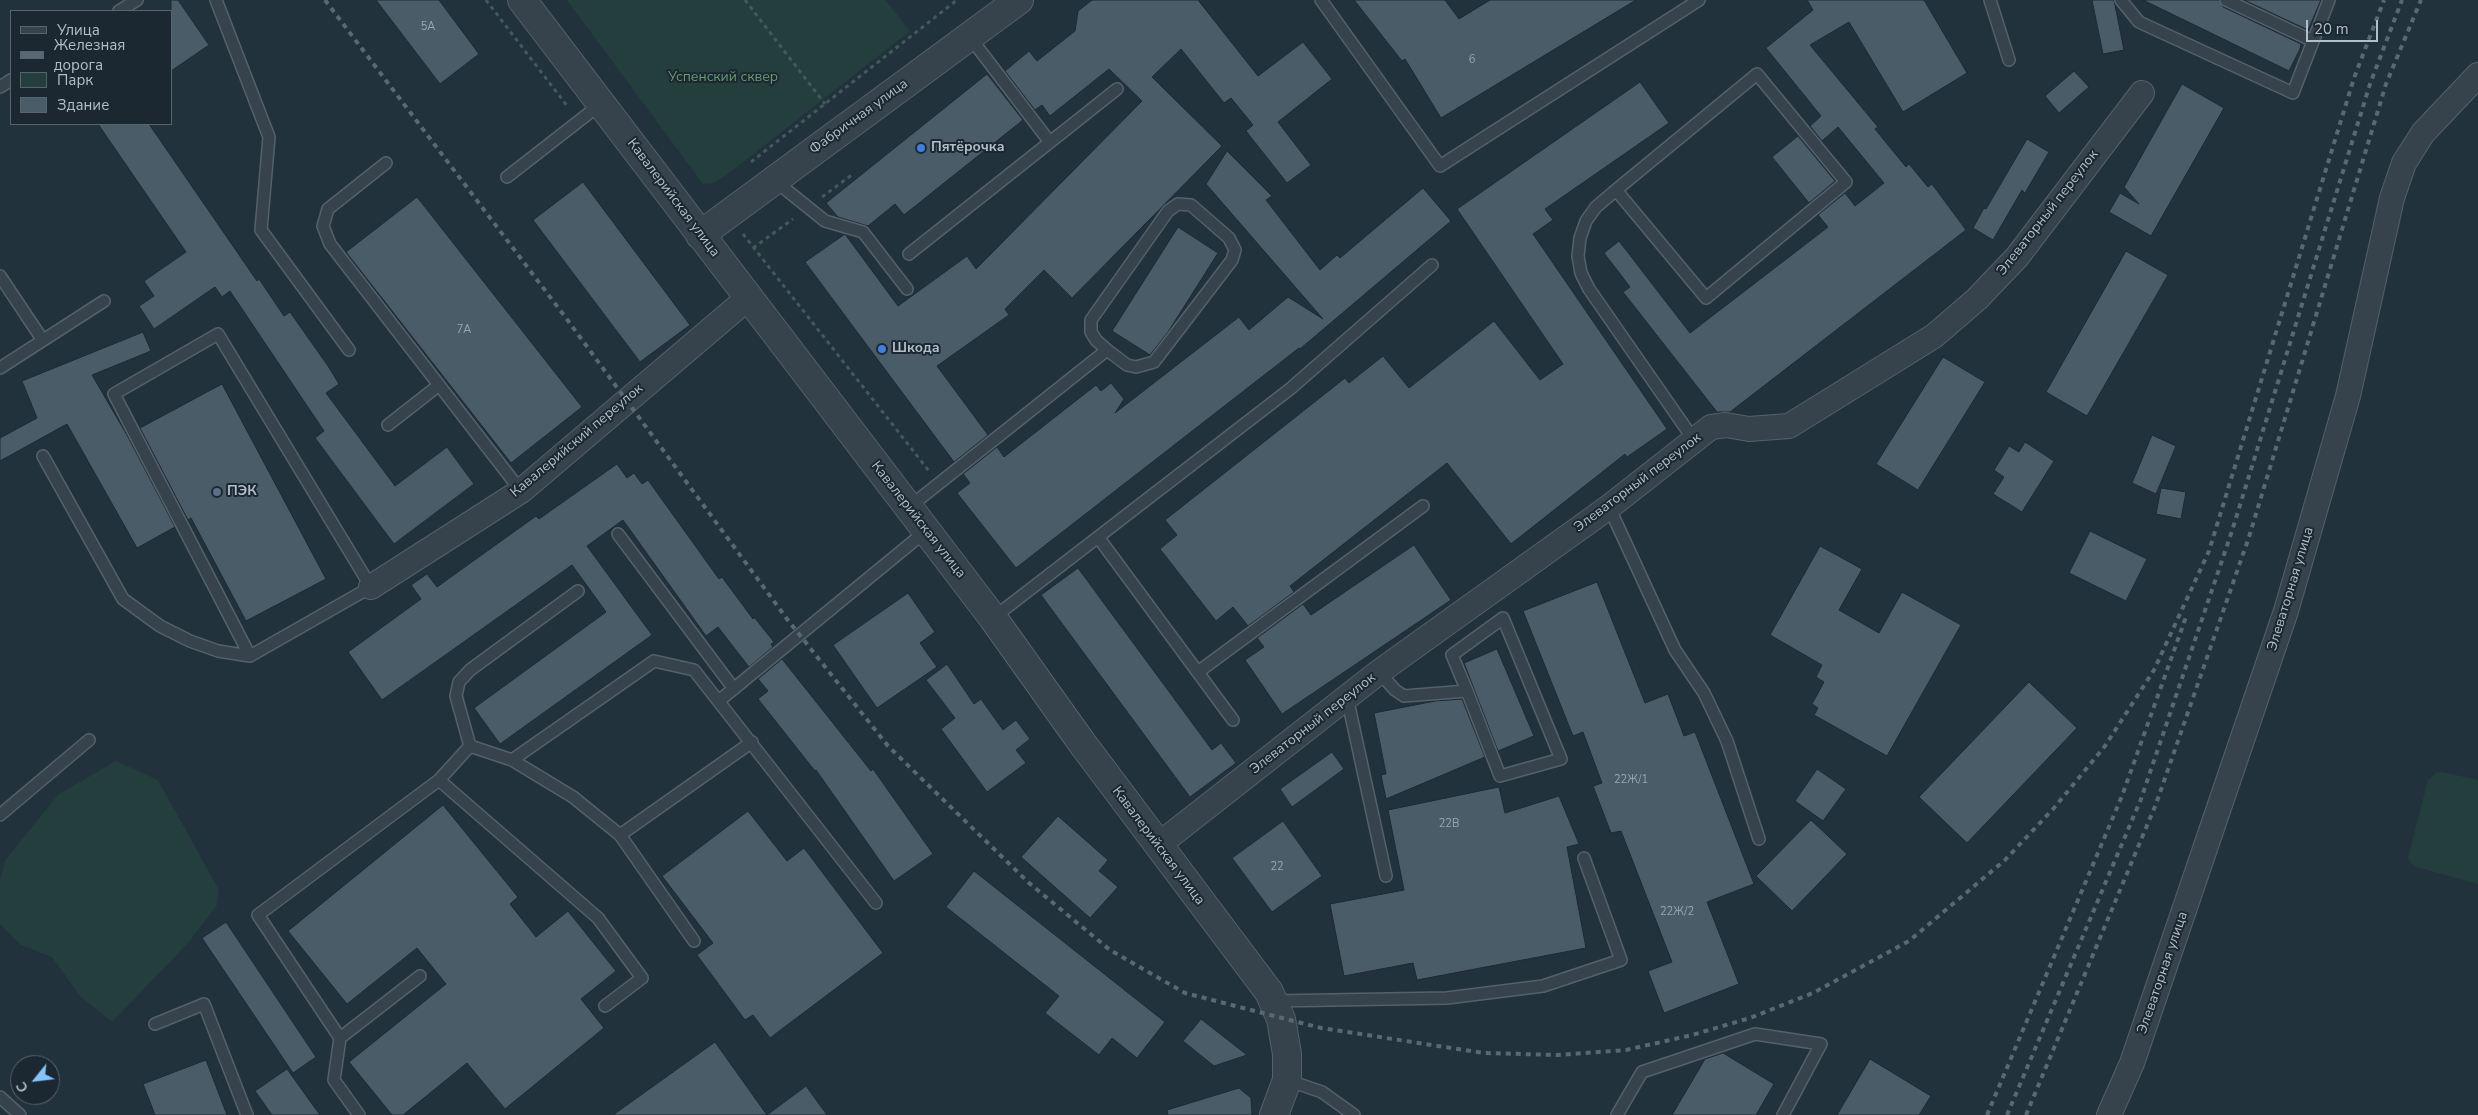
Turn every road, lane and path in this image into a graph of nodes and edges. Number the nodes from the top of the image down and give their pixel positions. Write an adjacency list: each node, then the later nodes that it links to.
1 (137, 0): 13 (lane)
2 (216, 0): 37 (lane)
3 (522, 0): 20 (street, Кавалерийская улица)
4 (745, 0): 21 (path)
5 (957, 0): 21 (path)
6 (1019, 0): 14 (street, Фабричная улица)
7 (1320, 0): 8 (lane)
8 (1699, 0)
9 (1990, 0): 16 (lane)
10 (2121, 0): 15 (lane)
11 (2226, 0): 15 (lane)
12 (2330, 0): 15 (lane)
13 (121, 10)
14 (969, 36): 22 (lane); 26 (street, Фабричная улица)
15 (2313, 41)
16 (2009, 60)
17 (2478, 75): 90 (street, Элеваторная улица)
18 (1117, 89): 22 (lane)
19 (2142, 93): 42 (street, Элеваторный переулок)
20 (602, 104): 25 (lane); 29 (street, Кавалерийская улица)
21 (825, 104): 24 (path)
22 (1049, 142): 30 (lane)
23 (386, 162): 40 (lane)
24 (750, 163)
25 (507, 176)
26 (774, 180): 28 (street, Фабричная улица); 33 (lane)
27 (1616, 190): 27 (lane); 42 (lane)
28 (728, 214): 29 (street, Фабричная улица); 44 (path)
29 (700, 234): 34 (street, Кавалерийская улица)
30 (909, 254)
31 (1432, 265): 51 (lane)
32 (0, 276): 36 (lane)
33 (907, 289)
34 (748, 298): 45 (street, Кавалерийский переулок); 48 (street, Кавалерийская улица)
35 (104, 301): 36 (lane)
36 (42, 339): 39 (lane)
37 (349, 350)
38 (1107, 350): 38 (lane); 44 (lane)
39 (0, 368)
40 (439, 385): 41 (lane); 45 (lane)
41 (388, 425)
42 (1694, 440): 47 (street, Элеваторный переулок)
43 (43, 456): 55 (lane)
44 (938, 483): 48 (lane)
45 (521, 490): 52 (street, Кавалерийский переулок)
46 (1423, 506): 56 (lane)
47 (1609, 507): 57 (street, Элеваторный переулок); 70 (lane)
48 (908, 508): 49 (street, Кавалерийская улица)
49 (926, 531): 54 (street, Кавалерийская улица); 58 (lane)
50 (618, 534): 58 (lane)
51 (1098, 537): 54 (lane); 56 (lane)
52 (371, 587): 55 (lane); 55 (lane)
53 (578, 591): 65 (lane)
54 (993, 618): 71 (street, Кавалерийская улица)
55 (250, 656)
56 (1198, 672): 62 (lane)
57 (1379, 672): 59 (lane); 60 (street, Элеваторный переулок)
58 (734, 688): 61 (lane)
59 (1467, 691): 59 (lane)
60 (1347, 697): 71 (street, Элеваторный переулок); 73 (lane)
61 (720, 700): 64 (lane); 66 (lane)
62 (1233, 720)
63 (89, 740): 68 (lane)
64 (752, 742): 69 (lane); 74 (lane)
65 (470, 746): 66 (lane); 67 (lane)
66 (512, 760): 69 (lane)
67 (439, 780): 78 (lane); 80 (lane)
68 (0, 814)
69 (620, 835): 75 (lane)
70 (1759, 839)
71 (1157, 846): 77 (street, Кавалерийская улица)
72 (1584, 858): 77 (lane)
73 (1386, 876)
74 (876, 903)
75 (694, 941)
76 (420, 976): 80 (lane)
77 (1274, 1001): 81 (street, Кавалерийская улица)
78 (605, 1006)
79 (154, 1024): 84 (lane)
80 (340, 1038): 85 (lane)
81 (1287, 1067): 86 (street); 87 (lane)
82 (0, 1097): 83 (lane)
83 (20, 1115)
84 (247, 1115)
85 (359, 1115)
86 (1274, 1115)
87 (1354, 1115)
88 (1617, 1115): 89 (lane)
89 (1783, 1115)
90 (2109, 1115)

